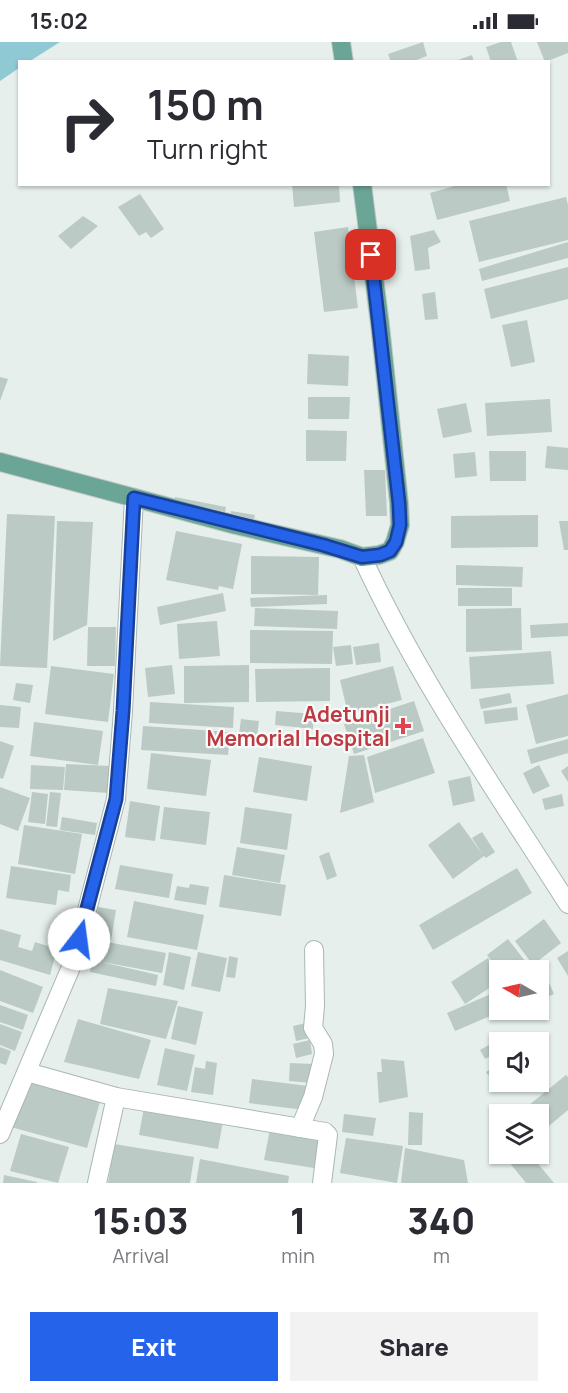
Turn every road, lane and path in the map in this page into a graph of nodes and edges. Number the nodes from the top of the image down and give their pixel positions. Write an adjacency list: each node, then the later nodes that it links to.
1 (341, 42): 2 (main road)
2 (344, 60)
3 (362, 186): 6 (main road)
4 (0, 462): 5 (main road)
5 (134, 498): 6 (main road); 9 (street)
6 (362, 557): 7 (street)
7 (568, 904)
8 (314, 950): 11 (street)
9 (27, 1072): 10 (street); 12 (street)
10 (116, 1097): 11 (street); 13 (street)
11 (300, 1128): 14 (street)
12 (0, 1134)
13 (97, 1183)
14 (322, 1183)

